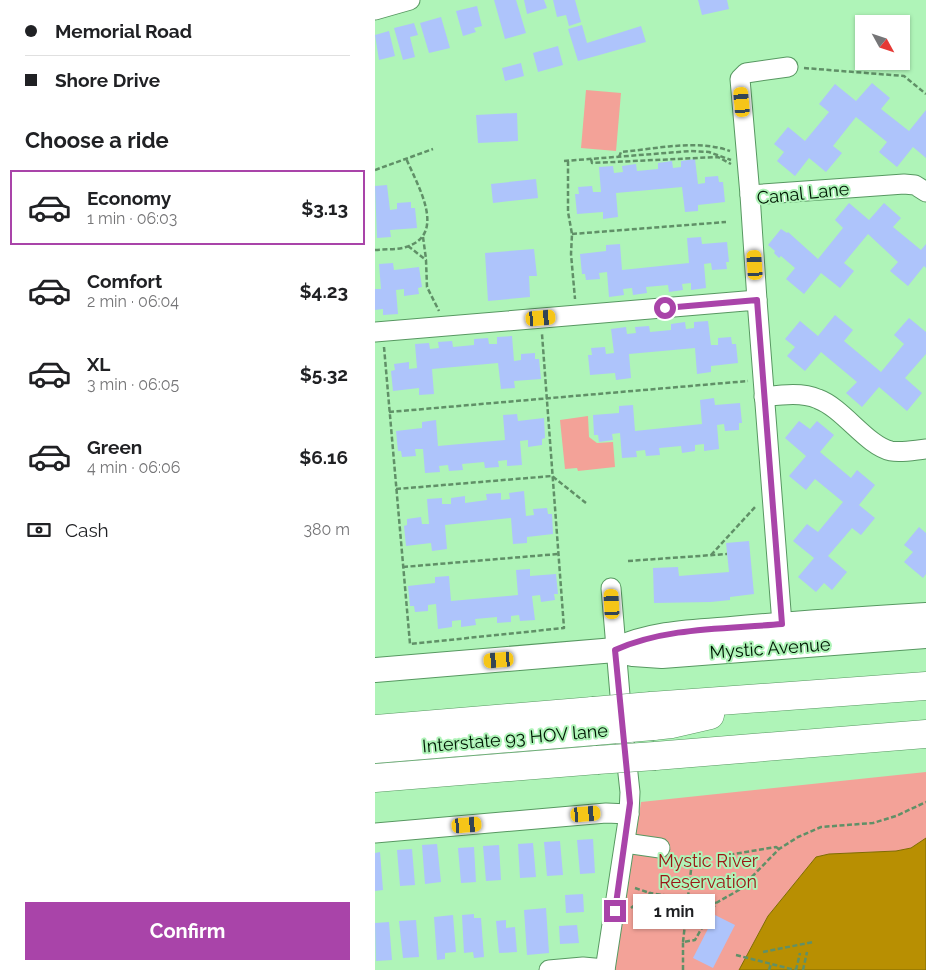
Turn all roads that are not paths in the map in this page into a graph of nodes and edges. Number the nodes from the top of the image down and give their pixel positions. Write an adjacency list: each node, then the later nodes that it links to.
1 (399, 2): 2 (street)
2 (375, 10)
3 (787, 67): 5 (street)
4 (926, 192): 5 (street, Canal Lane)
5 (750, 195): 6 (street, Canal Lane)
6 (757, 300): 7 (street); 8 (street, Canal Lane)
7 (379, 338)
8 (764, 397): 9 (street); 12 (street, Canal Lane)
9 (926, 449)
10 (611, 588): 14 (street)
11 (926, 615): 12 (main road, Mystic Avenue)
12 (782, 624): 14 (main road, Mystic Avenue)
13 (926, 636): 14 (main road, Mystic Avenue)
14 (615, 650): 15 (main road, Mystic Avenue); 22 (street)
15 (375, 670)
16 (926, 686): 17 (highway, bridge)
17 (594, 721): 18 (highway); 20 (highway, Interstate 93 HOV lane)
18 (375, 729)
19 (926, 734): 21 (highway, bridge)
20 (375, 749)
21 (375, 778)
22 (629, 814): 23 (street); 24 (street)
23 (375, 833)
24 (625, 843): 25 (street); 27 (street)
25 (660, 848)
26 (549, 970): 27 (street)
27 (605, 970)

